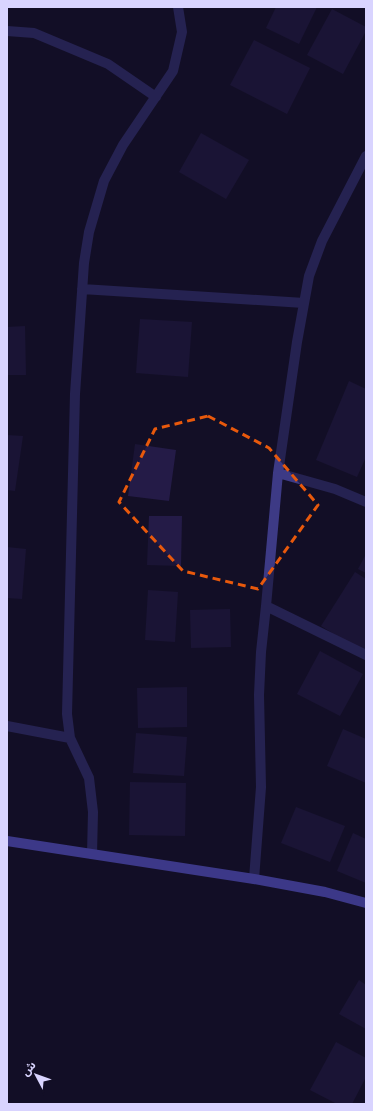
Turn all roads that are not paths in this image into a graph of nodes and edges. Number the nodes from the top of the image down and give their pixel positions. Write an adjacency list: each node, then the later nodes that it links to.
1 (178, 7): 3 (street)
2 (7, 31): 3 (street)
3 (156, 97): 5 (street)
4 (366, 156): 6 (street)
5 (82, 289): 6 (street); 12 (street)
6 (304, 303): 7 (street)
7 (278, 473): 8 (street); 9 (street)
8 (366, 502)
9 (266, 606): 10 (street); 15 (street)
10 (366, 655)
11 (7, 726): 12 (street)
12 (70, 738): 14 (street)
13 (7, 841): 14 (main road)
14 (92, 854): 15 (main road)
15 (254, 879): 16 (main road)
16 (366, 904)

